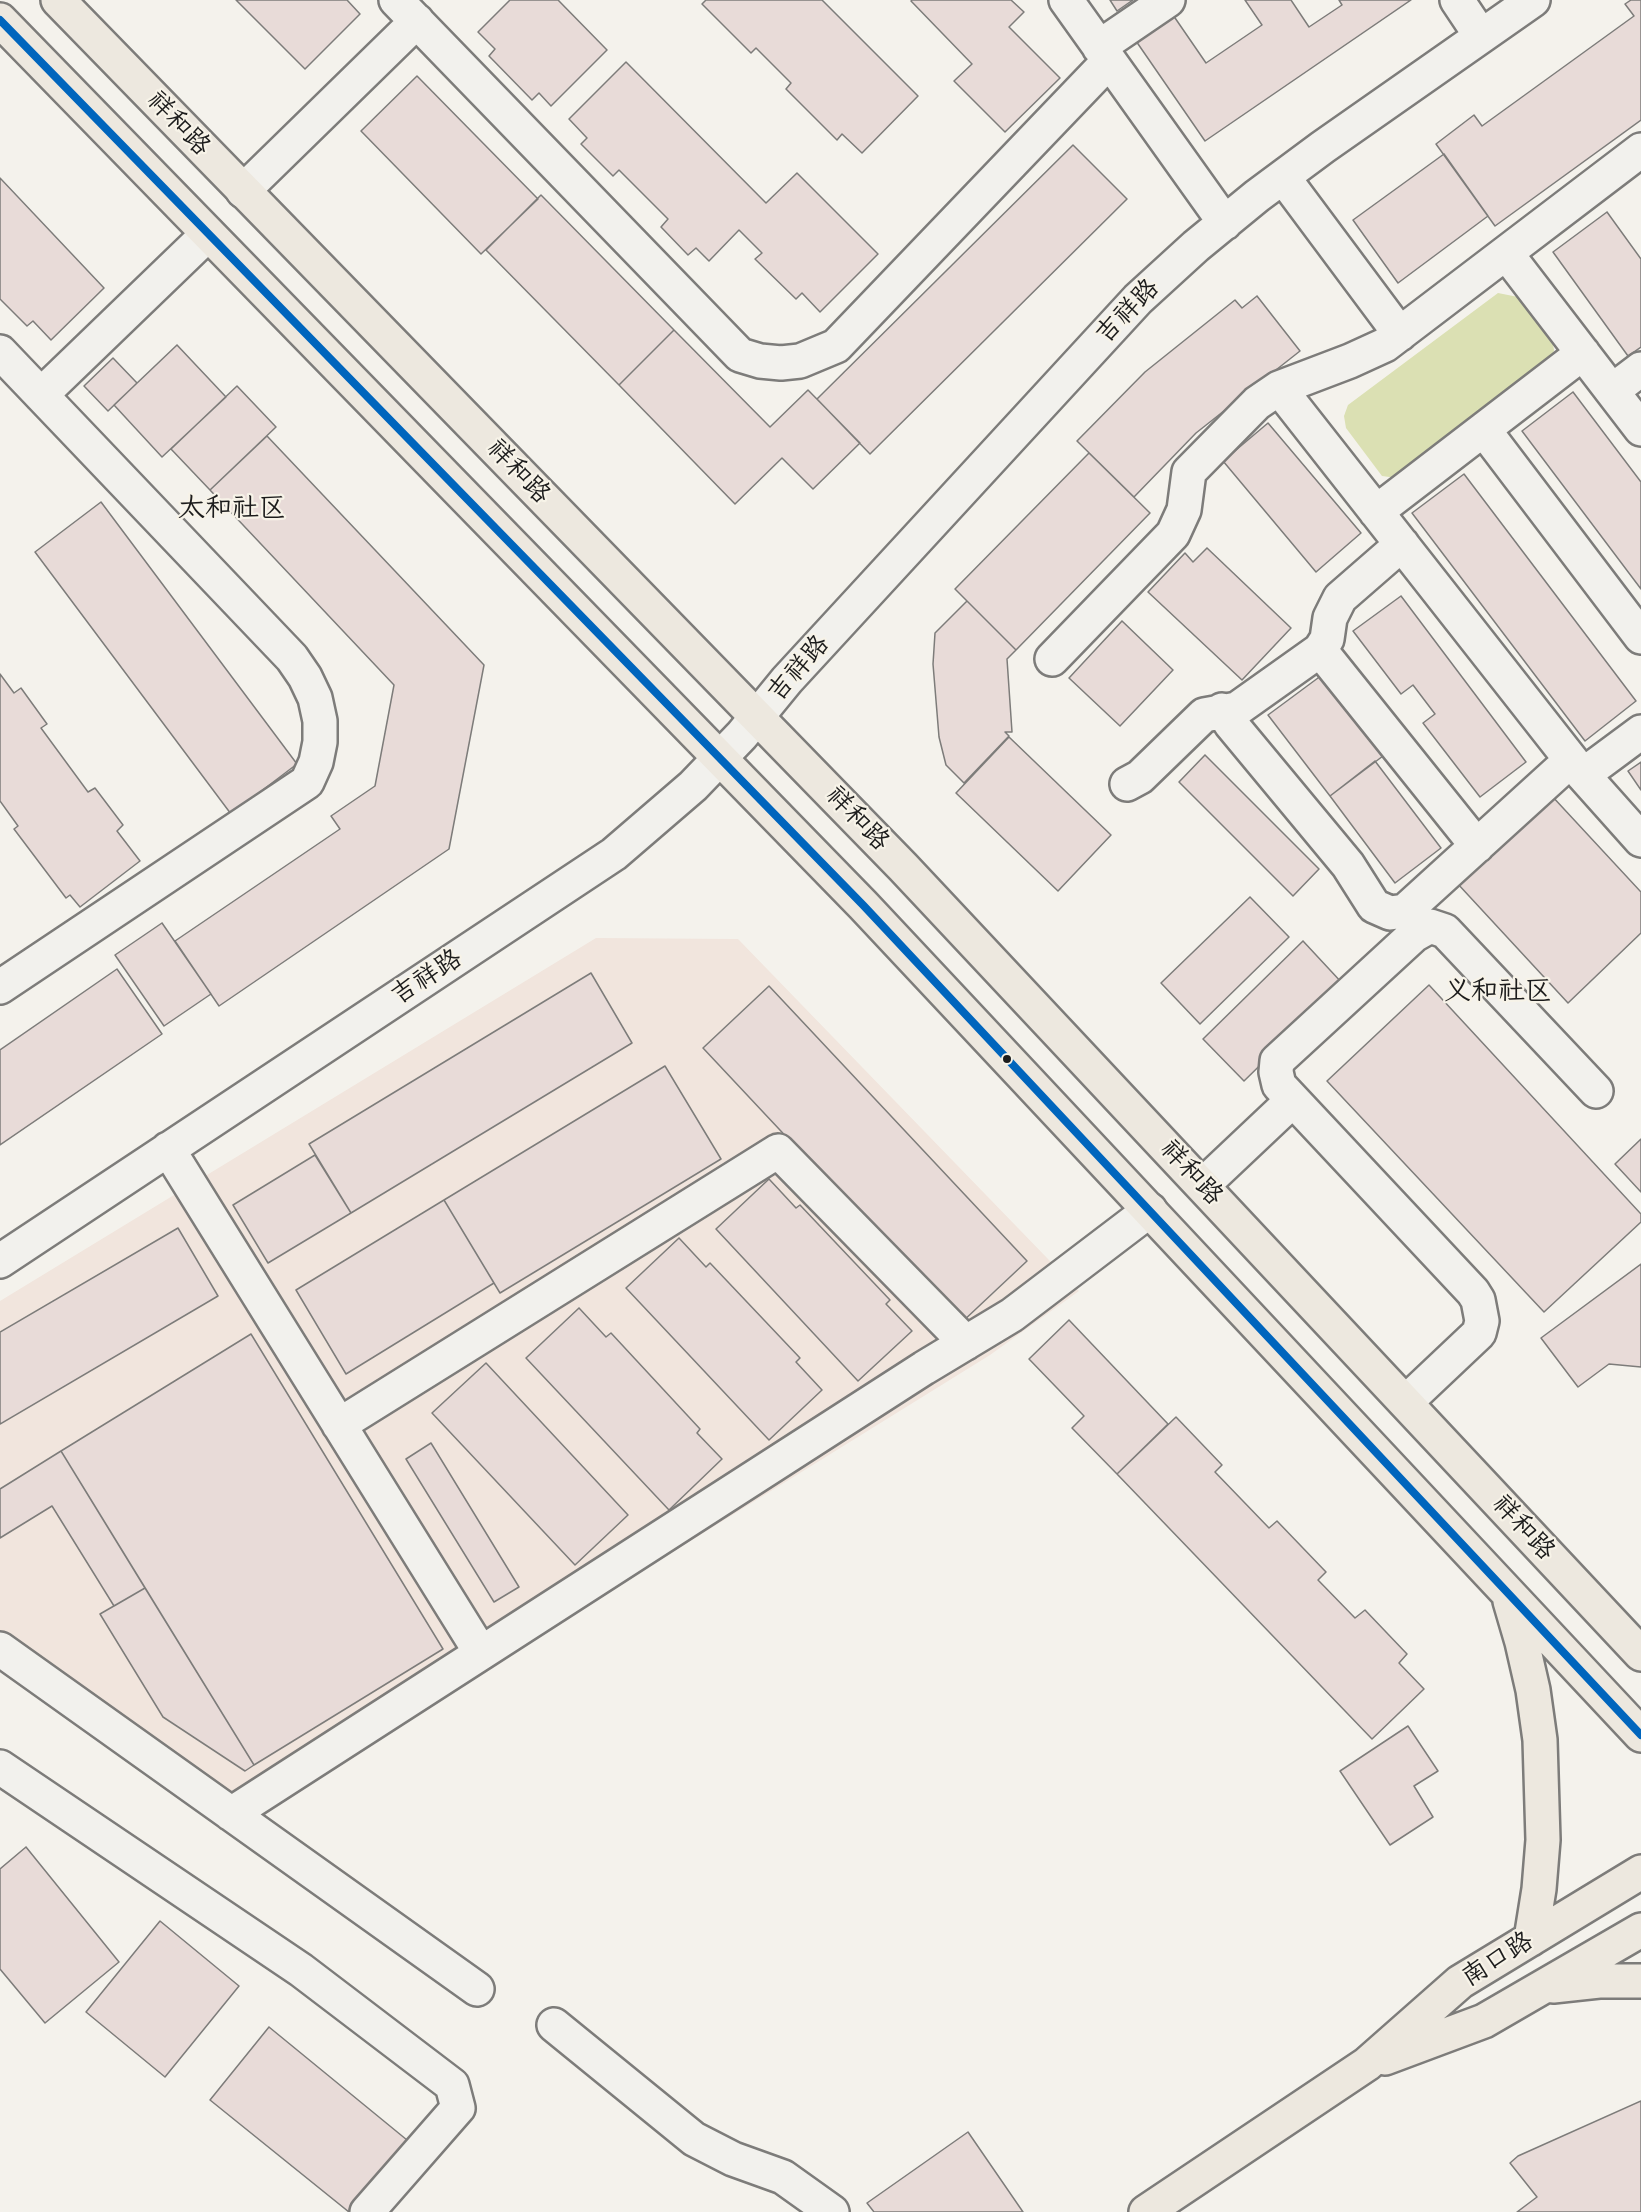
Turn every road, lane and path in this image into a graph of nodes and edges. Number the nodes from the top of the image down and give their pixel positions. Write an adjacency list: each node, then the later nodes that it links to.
1 (58, 0): 12 (main road, 祥和路)
2 (1066, 0): 9 (street)
3 (1168, 0): 9 (street)
4 (1457, 0): 8 (street)
5 (1533, 0): 8 (street, 吉祥路)
6 (406, 11): 9 (street); 12 (street)
7 (0, 20): 14 (main road)
8 (1481, 36): 11 (street, 吉祥路)
9 (1104, 54): 13 (street)
10 (1641, 150): 15 (street)
11 (1283, 177): 13 (street, 吉祥路); 16 (street)
12 (243, 191): 31 (main road, 祥和路)
13 (1225, 223): 31 (street, 吉祥路)
14 (208, 234): 22 (street); 33 (main road)
15 (1506, 253): 16 (street); 18 (street)
16 (1400, 334): 20 (street)
17 (0, 352): 22 (street)
18 (1583, 353): 21 (street); 24 (street)
19 (1641, 369): 21 (street)
20 (1279, 388): 25 (street); 29 (street)
21 (1612, 391): 23 (street)
22 (41, 395): 38 (street)
23 (1641, 429)
24 (1484, 430): 25 (street); 27 (street)
25 (1376, 512): 26 (street)
26 (1402, 544): 28 (street); 34 (street)
27 (1641, 637)
28 (1320, 650): 30 (street); 37 (street)
29 (1053, 659)
30 (1222, 710): 35 (street); 37 (street)
31 (757, 717): 33 (street, 吉祥路); 42 (main road, 祥和路)
32 (1641, 732): 34 (street)
33 (720, 758): 41 (street, 吉祥路); 43 (main road)
34 (1577, 767): 36 (street); 37 (street)
35 (1127, 784)
36 (1641, 840)
37 (1477, 846)
38 (0, 987)
39 (1596, 1091): 40 (street)
40 (1293, 1100): 42 (street); 46 (street)
41 (168, 1149): 44 (street, 吉祥路); 47 (street)
42 (1203, 1185): 46 (main road, 祥和路)
43 (1149, 1210): 45 (street); 48 (main road)
44 (0, 1261)
45 (966, 1343): 47 (street); 52 (street)
46 (1406, 1402): 49 (main road, 祥和路)
47 (339, 1425): 52 (street)
48 (1508, 1593): 54 (main road); 59 (main road)
49 (1584, 1593): 50 (main road); 53 (main road, 祥和路)
50 (1641, 1618)
51 (0, 1649): 56 (street)
52 (481, 1653): 56 (street)
53 (1641, 1654)
54 (1641, 1735)
55 (0, 1767): 65 (street)
56 (231, 1814): 62 (street)
57 (1641, 1872): 59 (main road, 南口路)
58 (1641, 1930): 61 (main road, 南口路)
59 (1531, 1939): 64 (main road, 南口路)
60 (1641, 1981): 61 (main road)
61 (1542, 1987): 64 (main road, 南口路)
62 (477, 1989)
63 (554, 2025): 66 (street)
64 (1367, 2064): 67 (main road, 南口路)
65 (367, 2212)
66 (832, 2212)
67 (1146, 2212)

